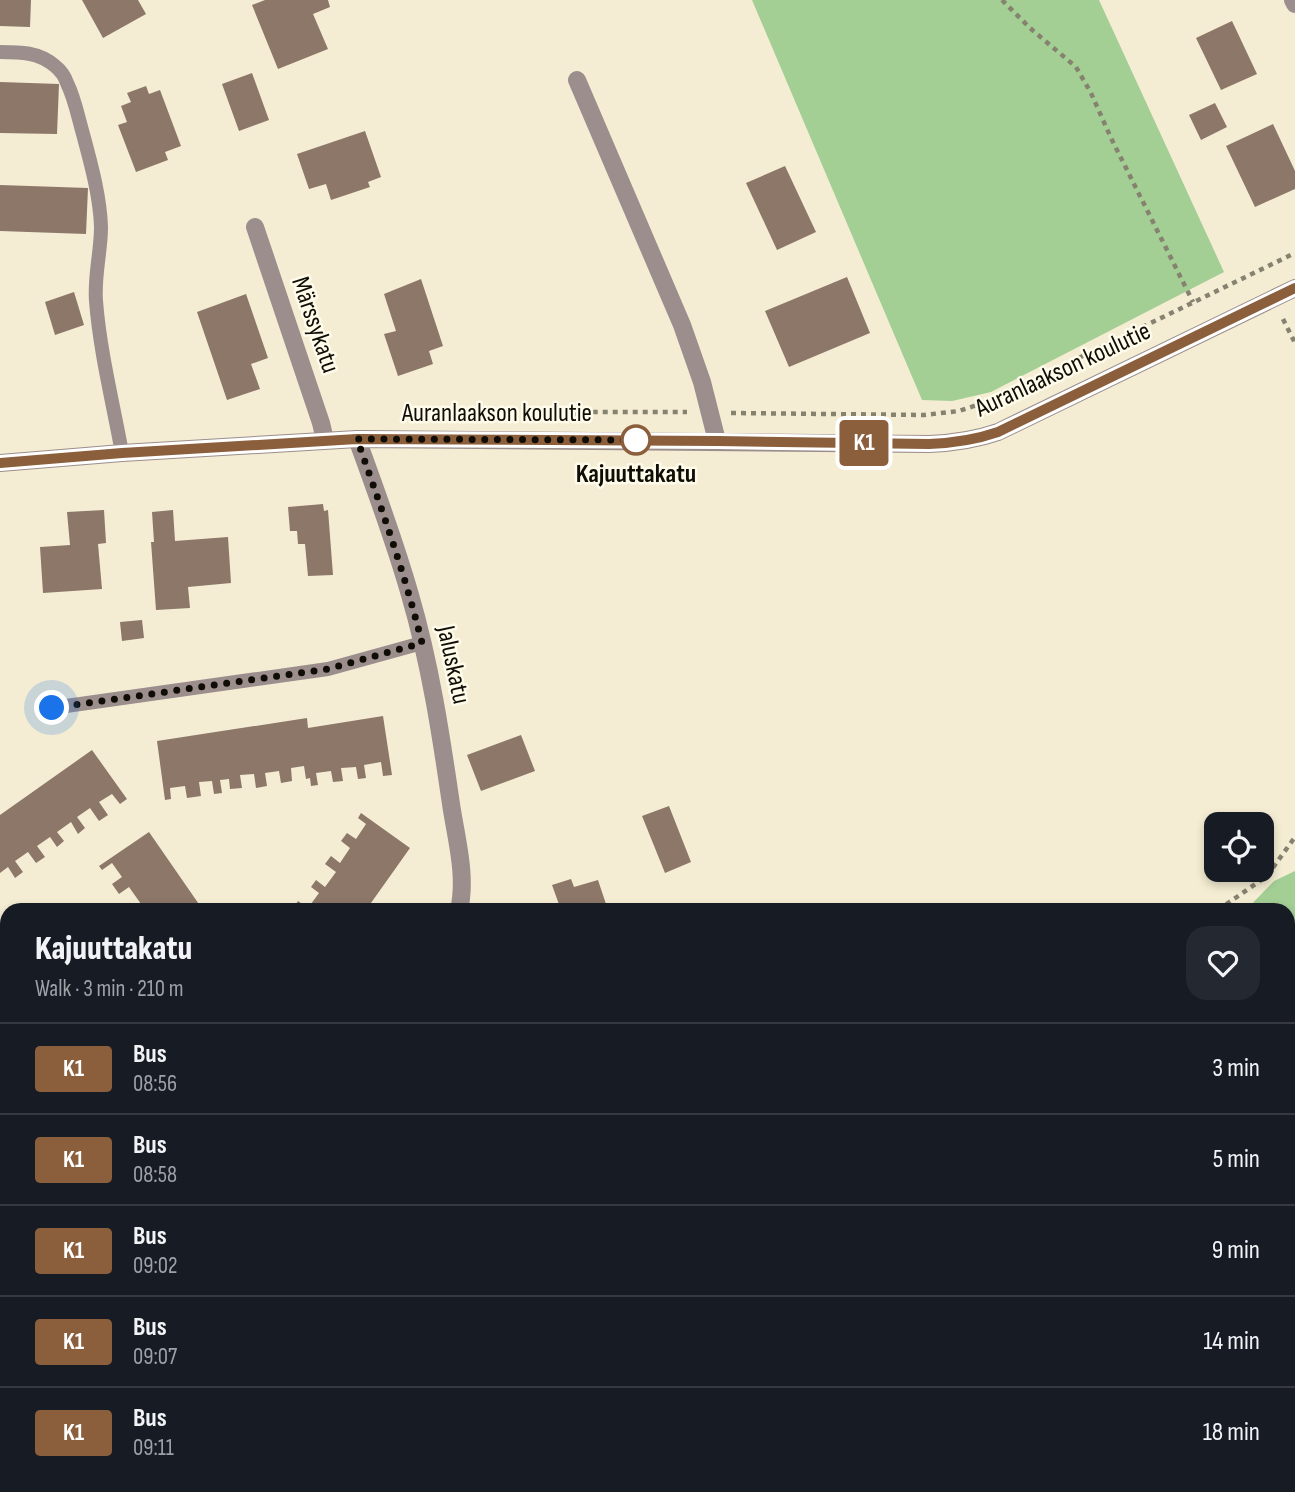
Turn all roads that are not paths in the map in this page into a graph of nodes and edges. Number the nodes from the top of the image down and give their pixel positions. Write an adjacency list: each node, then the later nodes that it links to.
1 (0, 52): 8 (lane)
2 (577, 80): 7 (street)
3 (254, 227): 6 (street, Märssykatu)
4 (1295, 288): 7 (street, Auranlaakson koulutie)
5 (357, 439): 6 (street, Auranlaakson koulutie); 7 (street, Auranlaakson koulutie); 10 (street, Jaluskatu)
6 (325, 440): 8 (street, Auranlaakson koulutie)
7 (717, 441)
8 (122, 453): 9 (street, Auranlaakson koulutie)
9 (0, 463)
10 (422, 643): 11 (lane); 12 (street, Jaluskatu)
11 (52, 708)
12 (461, 903)

